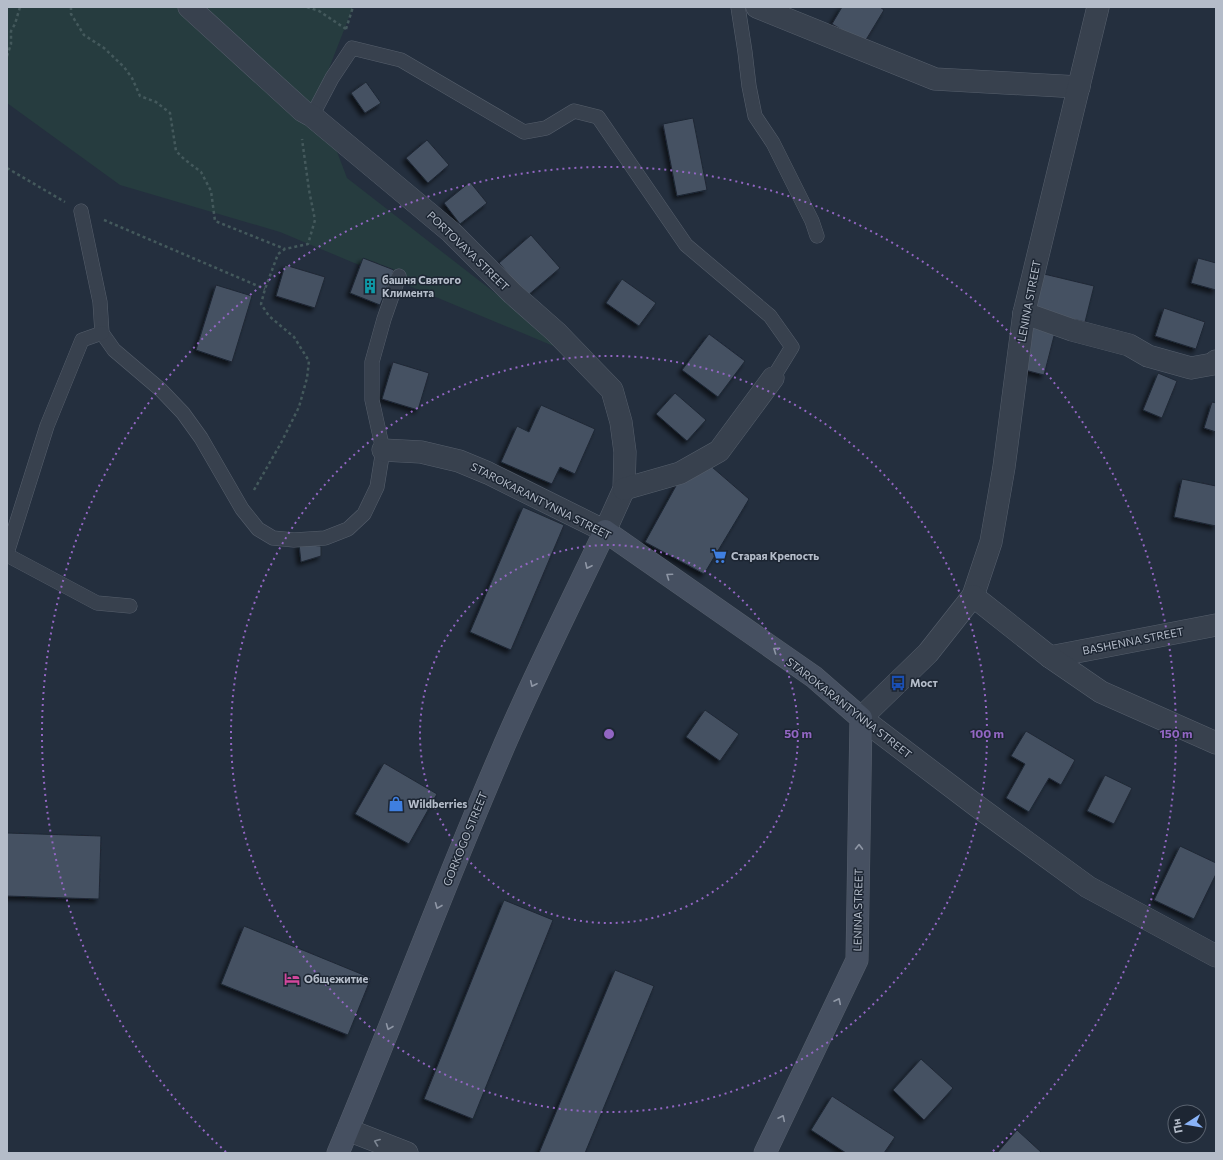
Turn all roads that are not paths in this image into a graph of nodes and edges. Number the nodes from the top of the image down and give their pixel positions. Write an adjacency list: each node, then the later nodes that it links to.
1 (189, 7): 6 (street, PORTOVAYA STREET)
2 (738, 7): 8 (lane)
3 (757, 7): 5 (street)
4 (1098, 7): 5 (street, LENINA STREET)
5 (1079, 87): 10 (street, LENINA STREET)
6 (307, 113): 13 (lane); 15 (street, PORTOVAYA STREET)
7 (81, 211): 11 (lane)
8 (817, 236)
9 (399, 276): 14 (lane)
10 (1024, 314): 12 (street); 18 (street, LENINA STREET)
11 (102, 333): 14 (lane); 17 (lane)
12 (1216, 361)
13 (773, 378): 15 (street)
14 (383, 450): 16 (street, STAROKARANTYNNA STREET)
15 (624, 489): 16 (street, PORTOVAYA STREET)
16 (605, 531): 22 (main road, STAROKARANTYNNA STREET, one-way to 16); 25 (main road, GORKOGO STREET, one-way to 25)
17 (7, 554): 19 (lane)
18 (973, 596): 21 (street); 22 (street, LENINA STREET)
19 (130, 606)
20 (1216, 625): 21 (street, BASHENNA STREET)
21 (1050, 657): 23 (street)
22 (861, 718): 24 (street, STAROKARANTYNNA STREET); 28 (main road, LENINA STREET, one-way to 22)
23 (1216, 743)
24 (1216, 956)
25 (348, 1130): 26 (main road, GORKOGO STREET); 27 (street, one-way to 25)
26 (338, 1153)
27 (407, 1153)
28 (765, 1153)

